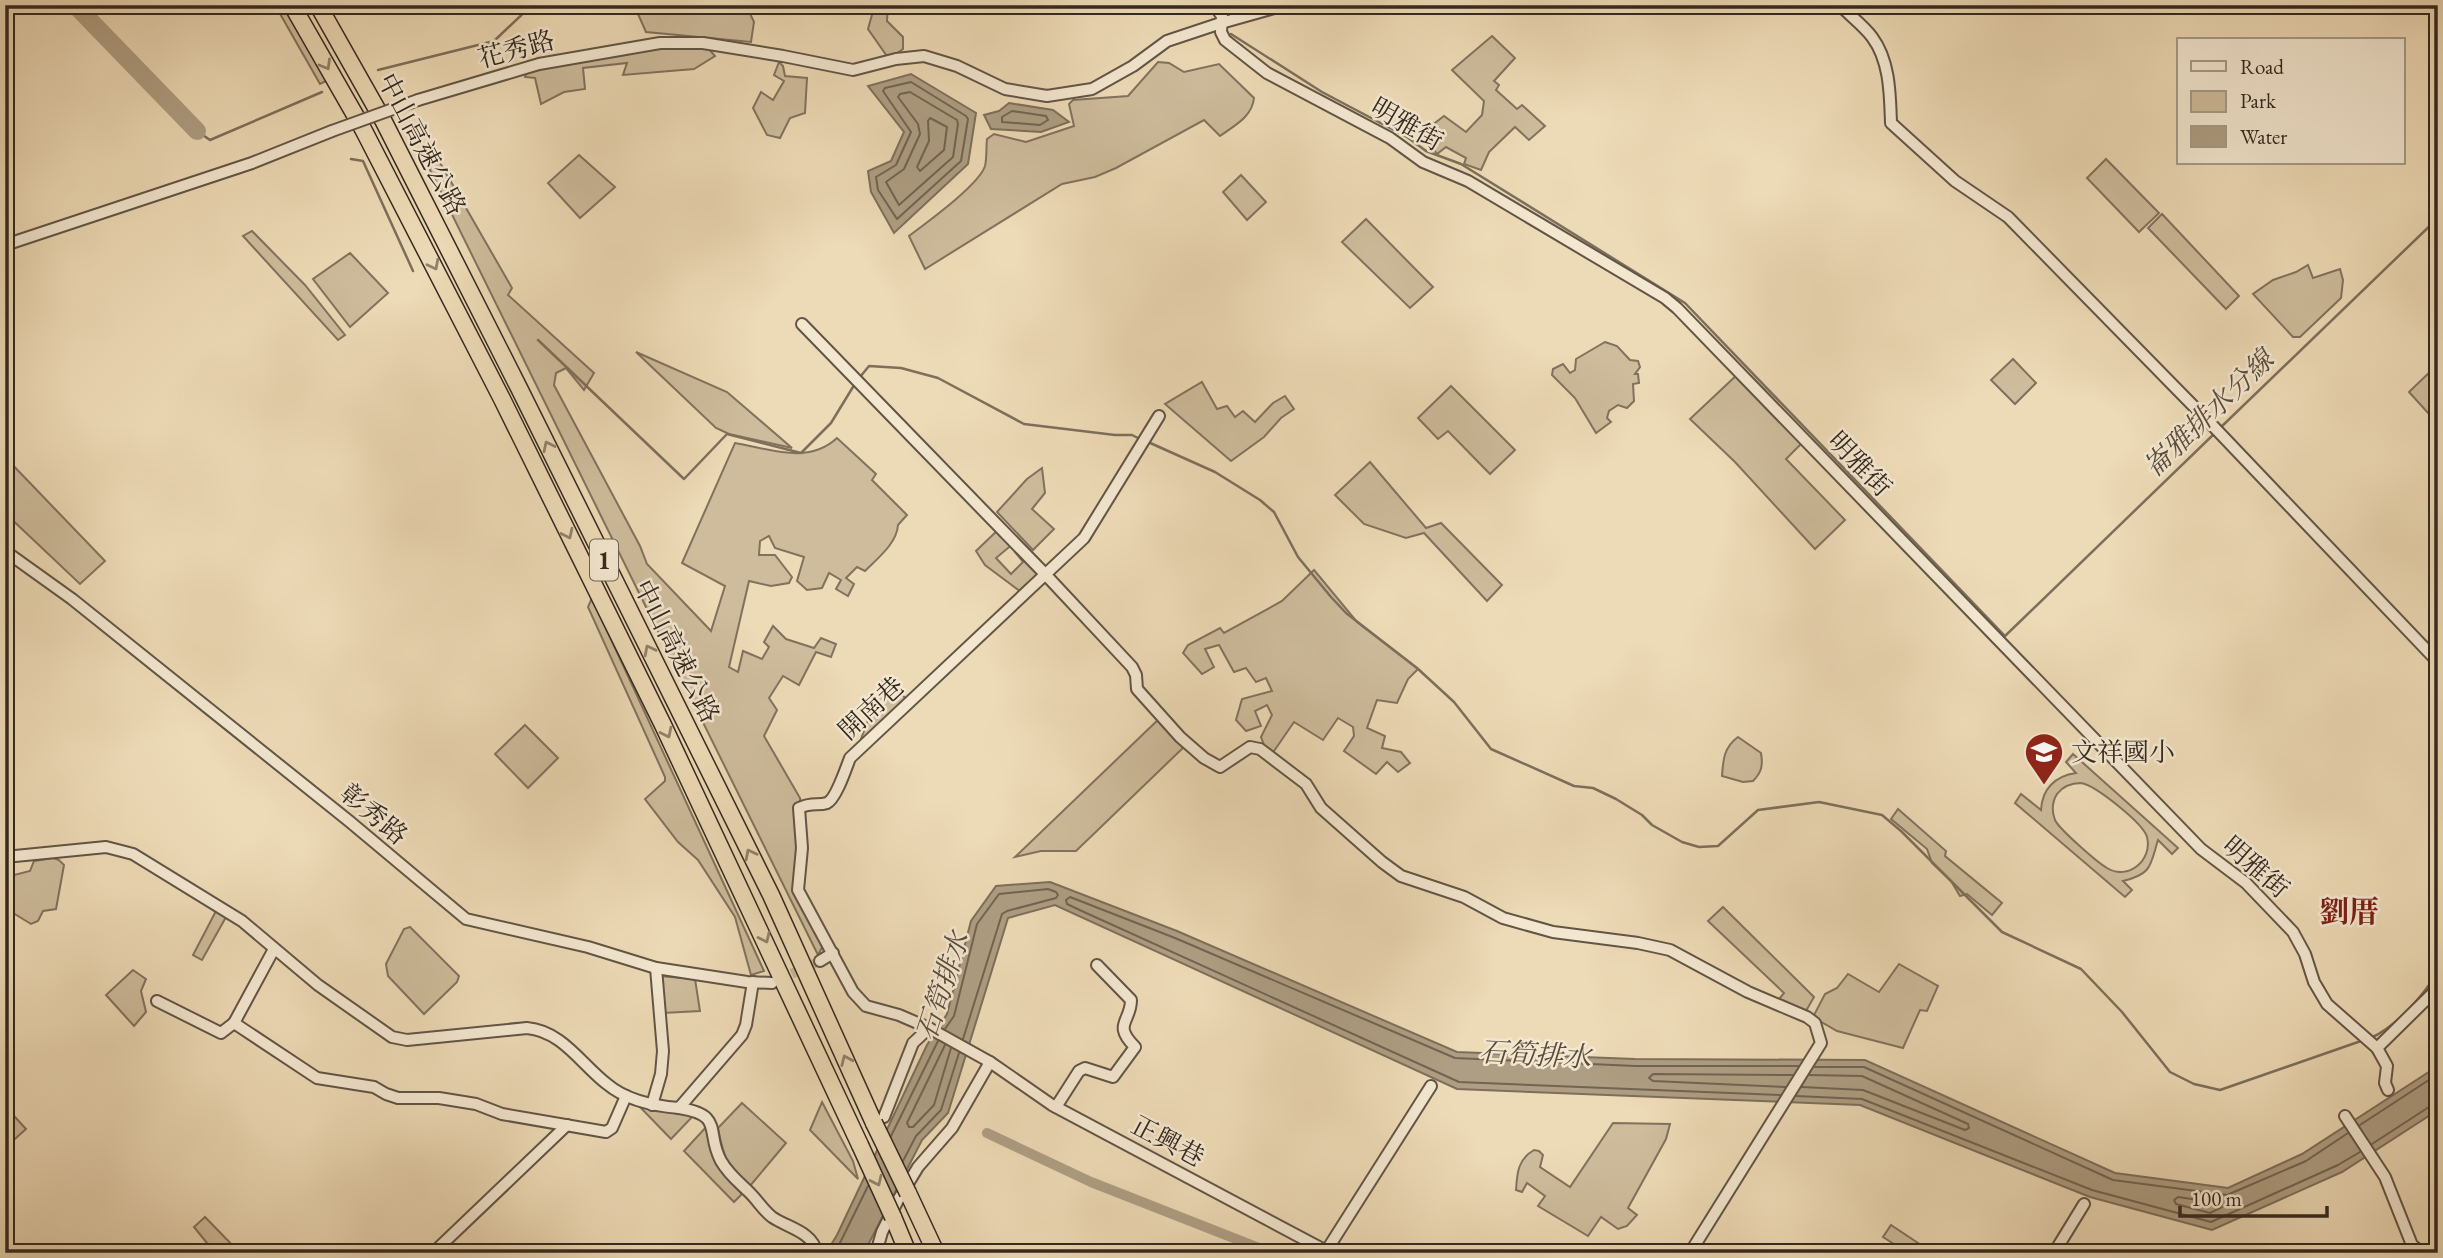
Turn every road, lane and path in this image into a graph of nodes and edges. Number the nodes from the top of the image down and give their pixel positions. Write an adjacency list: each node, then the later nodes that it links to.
1 (292, 5): 44 (highway, 中山高速公路 / 1, one-way to 44, bridge)
2 (318, 5): 34 (highway, 中山高速公路 / 1, one-way to 2)
3 (1214, 5): 6 (street, 明雅街)
4 (1285, 5): 6 (street, 花秀路)
5 (1840, 5): 12 (street)
6 (1221, 23): 7 (street, 花秀路, bridge); 25 (street, 明雅街)
7 (5, 245)
8 (802, 324): 11 (street)
9 (1159, 416): 11 (street, 開南巷)
10 (5, 551): 18 (street, 彰秀路)
11 (1045, 574): 15 (street, 開南巷); 46 (street)
12 (2438, 662)
13 (5, 857): 14 (street)
14 (274, 948): 23 (street); 29 (street)
15 (833, 953): 16 (street); 24 (street, 開南巷)
16 (820, 961)
17 (1097, 965): 31 (street)
18 (656, 968): 19 (street, 彰秀路); 30 (street)
19 (753, 982): 20 (street, 彰秀路); 32 (street)
20 (772, 983)
21 (2438, 988): 25 (street)
22 (157, 1001): 23 (street)
23 (234, 1023): 35 (street)
24 (929, 1028): 26 (street, 開南巷); 34 (street)
25 (2377, 1048): 28 (street)
26 (990, 1062): 31 (street, 正興巷); 43 (street)
27 (1430, 1086): 39 (street)
28 (2388, 1090)
29 (625, 1096): 30 (street); 35 (street)
30 (652, 1105): 32 (street)
31 (1056, 1107): 39 (street, 正興巷)
32 (679, 1108): 42 (street)
33 (2345, 1116): 38 (street)
34 (879, 1120): 45 (highway, 中山高速公路 / 1, bridge)
35 (567, 1125): 41 (street)
36 (2084, 1204): 47 (street)
37 (5, 1245): 40 (street)
38 (2414, 1250)
39 (1327, 1252)
40 (11, 1253)
41 (433, 1253)
42 (817, 1253)
43 (876, 1253)
44 (908, 1253)
45 (936, 1253)
46 (1690, 1253)
47 (2054, 1253)

